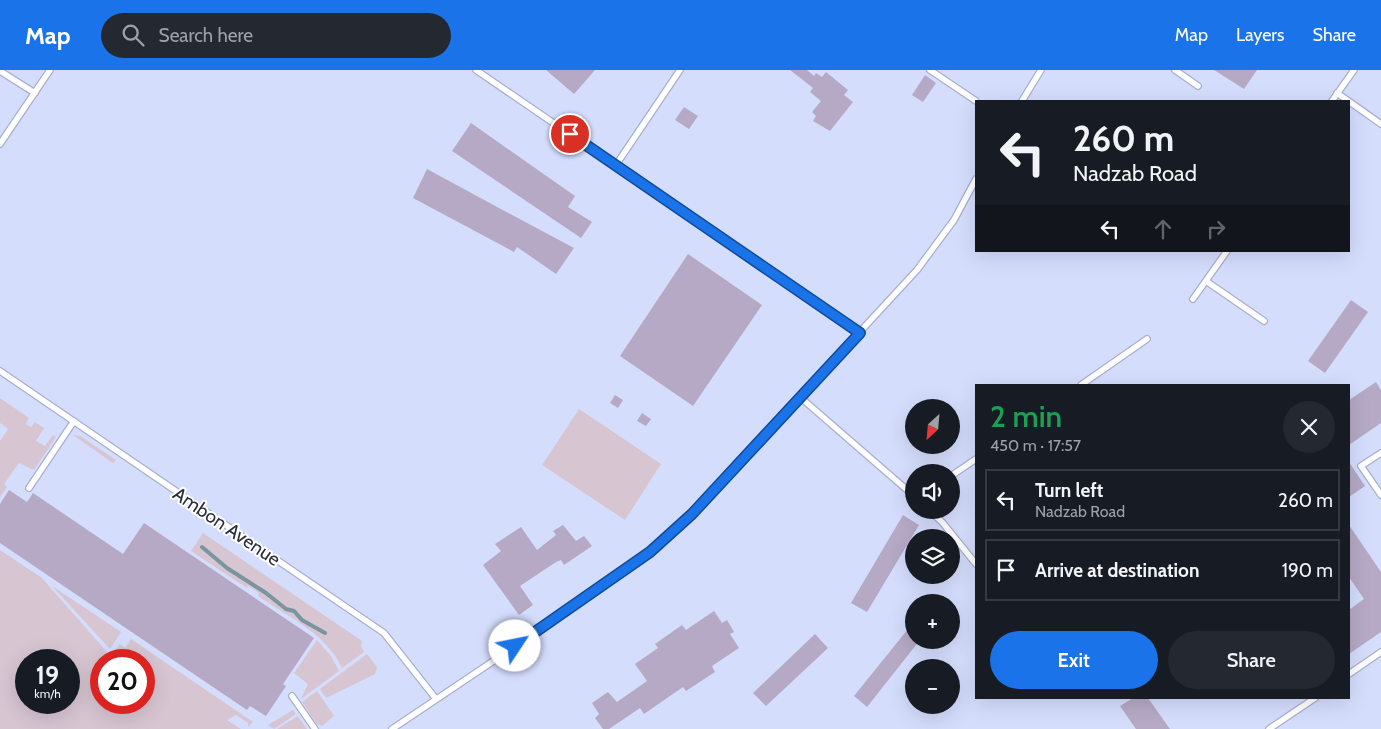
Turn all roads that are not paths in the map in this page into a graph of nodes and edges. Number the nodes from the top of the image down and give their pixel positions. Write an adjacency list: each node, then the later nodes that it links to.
1 (50, 70): 12 (lane)
2 (476, 70): 21 (lane)
3 (680, 70): 21 (lane)
4 (930, 70): 10 (lane)
5 (943, 70): 10 (lane)
6 (1040, 70): 15 (lane)
7 (1175, 70): 11 (lane)
8 (1354, 70): 13 (lane)
9 (0, 71): 12 (lane)
10 (938, 76): 14 (lane)
11 (1198, 86)
12 (35, 93): 20 (lane)
13 (1337, 93): 16 (lane); 17 (lane)
14 (975, 100)
15 (1023, 100)
16 (1333, 100)
17 (1347, 100)
18 (1350, 102): 19 (lane)
19 (1381, 124)
20 (0, 144)
21 (616, 165): 27 (lane)
22 (975, 181): 27 (lane)
23 (1226, 252): 24 (lane)
24 (1206, 282): 25 (lane); 26 (lane)
25 (1193, 299)
26 (1264, 321)
27 (860, 333): 31 (lane)
28 (1147, 339): 30 (lane)
29 (0, 371): 32 (lane, Ambon Avenue)
30 (1083, 384)
31 (800, 397): 37 (lane); 44 (lane)
32 (74, 421): 36 (lane); 44 (lane, Ambon Avenue)
33 (1381, 453): 38 (lane)
34 (975, 460): 35 (lane)
35 (960, 470)
36 (29, 488)
37 (905, 488)
38 (1381, 495)
39 (939, 519): 40 (lane)
40 (975, 563)
41 (1381, 652): 42 (lane)
42 (1350, 673)
43 (292, 696): 46 (lane)
44 (436, 699): 47 (lane)
45 (1314, 699): 48 (lane)
46 (315, 729)
47 (392, 729)
48 (1269, 729)

